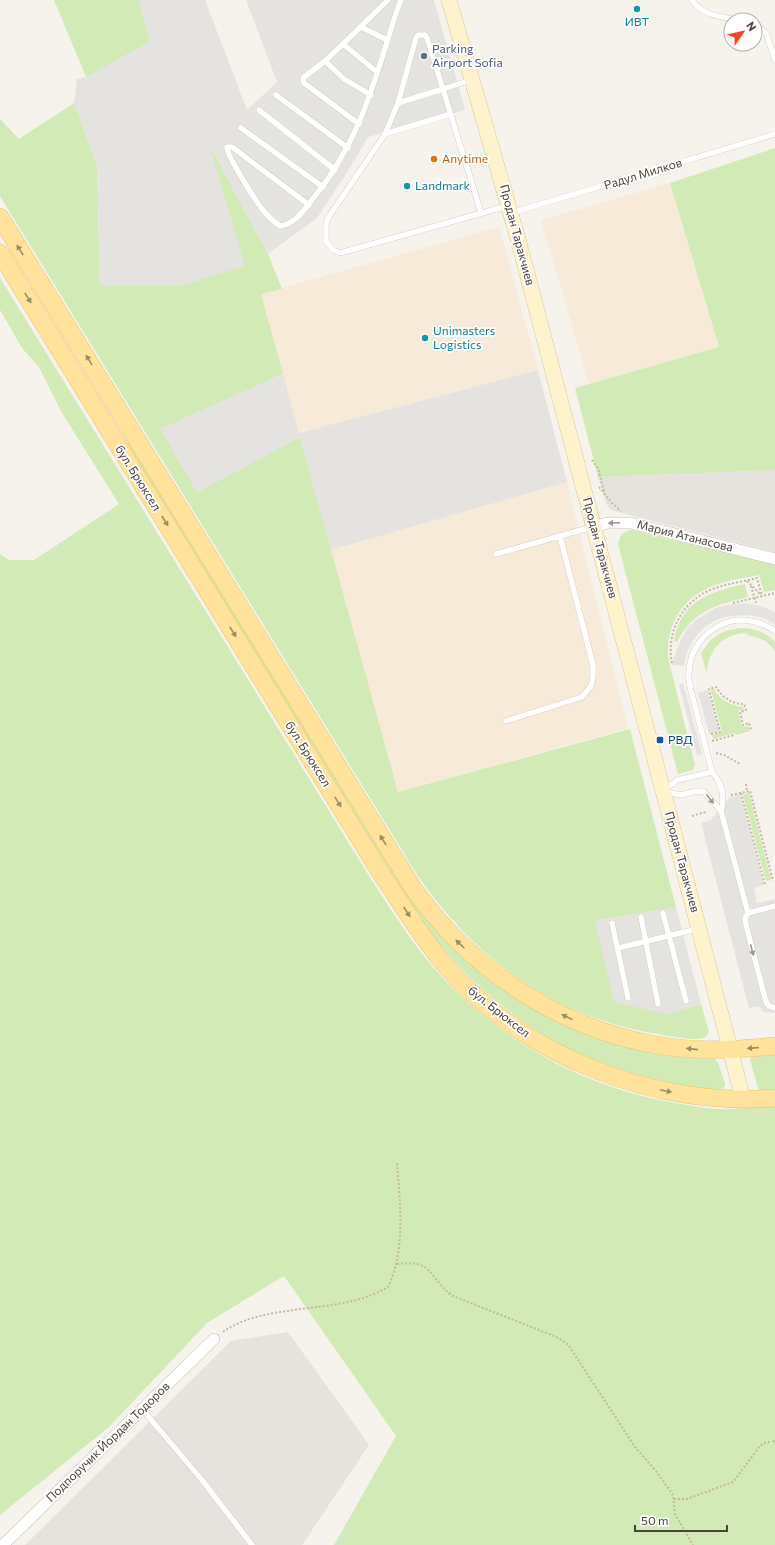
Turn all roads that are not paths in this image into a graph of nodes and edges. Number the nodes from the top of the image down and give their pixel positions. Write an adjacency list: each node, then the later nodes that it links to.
1 (388, 0): 6 (lane)
2 (401, 0): 8 (lane)
3 (449, 0): 13 (street, Продан Таракчиев)
4 (692, 0): 5 (lane)
5 (723, 17)
6 (362, 27): 8 (lane); 9 (lane)
7 (763, 31): 10 (lane)
8 (387, 40): 12 (lane)
9 (344, 44): 11 (lane); 12 (lane)
10 (775, 60)
11 (325, 61): 16 (lane); 20 (lane)
12 (377, 72): 16 (lane)
13 (472, 80): 14 (lane); 28 (street, Продан Таракчиев)
14 (443, 89): 17 (lane); 17 (lane, Радул Милков); 19 (lane)
15 (276, 95): 24 (lane)
16 (371, 95): 20 (lane)
17 (398, 103): 22 (lane, Радул Милков)
18 (259, 110): 25 (lane)
19 (451, 114): 22 (lane); 29 (lane)
20 (360, 124): 24 (lane)
21 (241, 128): 26 (lane)
22 (385, 134): 29 (lane, Радул Милков)
23 (775, 134): 28 (lane, Радул Милков)
24 (348, 148): 25 (lane)
25 (335, 170): 26 (lane)
26 (323, 187): 27 (lane)
27 (309, 204): 27 (lane)
28 (510, 209): 29 (lane, Радул Милков); 32 (street, Продан Таракчиев)
29 (481, 213)
30 (0, 217): 55 (main road, бул. Брюксел, one-way to 30)
31 (0, 253): 57 (main road, бул. Брюксел, one-way to 57)
32 (594, 527): 33 (lane); 35 (street, Мария Атанасова, one-way to 32); 39 (street, Продан Таракчиев)
33 (560, 536): 34 (lane); 37 (lane)
34 (496, 554)
35 (775, 559)
36 (775, 631): 38 (lane)
37 (506, 721)
38 (712, 772): 39 (lane); 40 (lane)
39 (664, 792): 40 (lane, one-way to 40); 46 (street, Продан Таракчиев)
40 (721, 811): 43 (lane)
41 (775, 906): 43 (lane)
42 (663, 913): 47 (lane)
43 (748, 913): 53 (lane, one-way to 53)
44 (641, 917): 48 (lane)
45 (612, 923): 49 (lane)
46 (699, 929): 47 (lane); 55 (street, Продан Таракчиев)
47 (669, 936): 48 (lane); 51 (lane)
48 (646, 942): 49 (lane); 52 (lane)
49 (618, 948): 50 (lane)
50 (628, 998)
51 (686, 1001)
52 (658, 1004)
53 (775, 1008)
54 (775, 1046): 55 (main road, бул. Брюксел, one-way to 55)
55 (731, 1050): 57 (street, Продан Таракчиев)
56 (775, 1098): 57 (main road, бул. Брюксел)
57 (743, 1099)
58 (214, 1339): 59 (street, Подпоручик Йордан Тодоров)
59 (142, 1409): 60 (street, Подпоручик Йордан Тодоров); 61 (lane)
60 (3, 1545)
61 (252, 1545)

